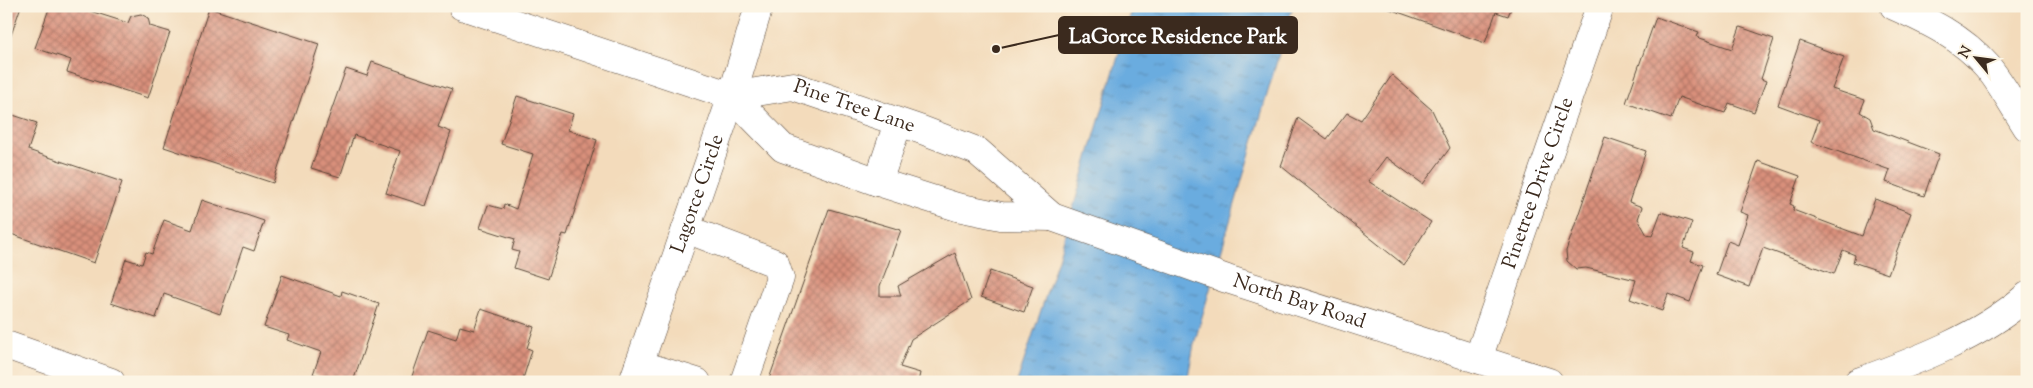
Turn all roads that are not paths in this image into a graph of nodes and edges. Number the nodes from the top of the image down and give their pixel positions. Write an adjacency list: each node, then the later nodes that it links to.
1 (462, 6): 5 (street, Pine Tree Lane)
2 (758, 6): 5 (street, Lagorce Circle)
3 (1600, 6): 13 (street, Pinetree Drive Circle)
4 (1894, 6): 7 (street)
5 (732, 96): 6 (street, Pine Tree Lane); 8 (street); 10 (street, Lagorce Circle)
6 (898, 123): 8 (street); 9 (street, Pine Tree Lane)
7 (2027, 127)
8 (878, 182): 9 (street)
9 (1052, 217): 13 (street, North Bay Road)
10 (686, 229): 14 (street, Lagorce Circle); 17 (street)
11 (2027, 296): 19 (street)
12 (6, 345): 15 (street)
13 (1478, 359): 18 (street, North Bay Road)
14 (636, 373): 16 (street)
15 (111, 382)
16 (697, 382)
17 (744, 382)
18 (1549, 382)
19 (1858, 382)

